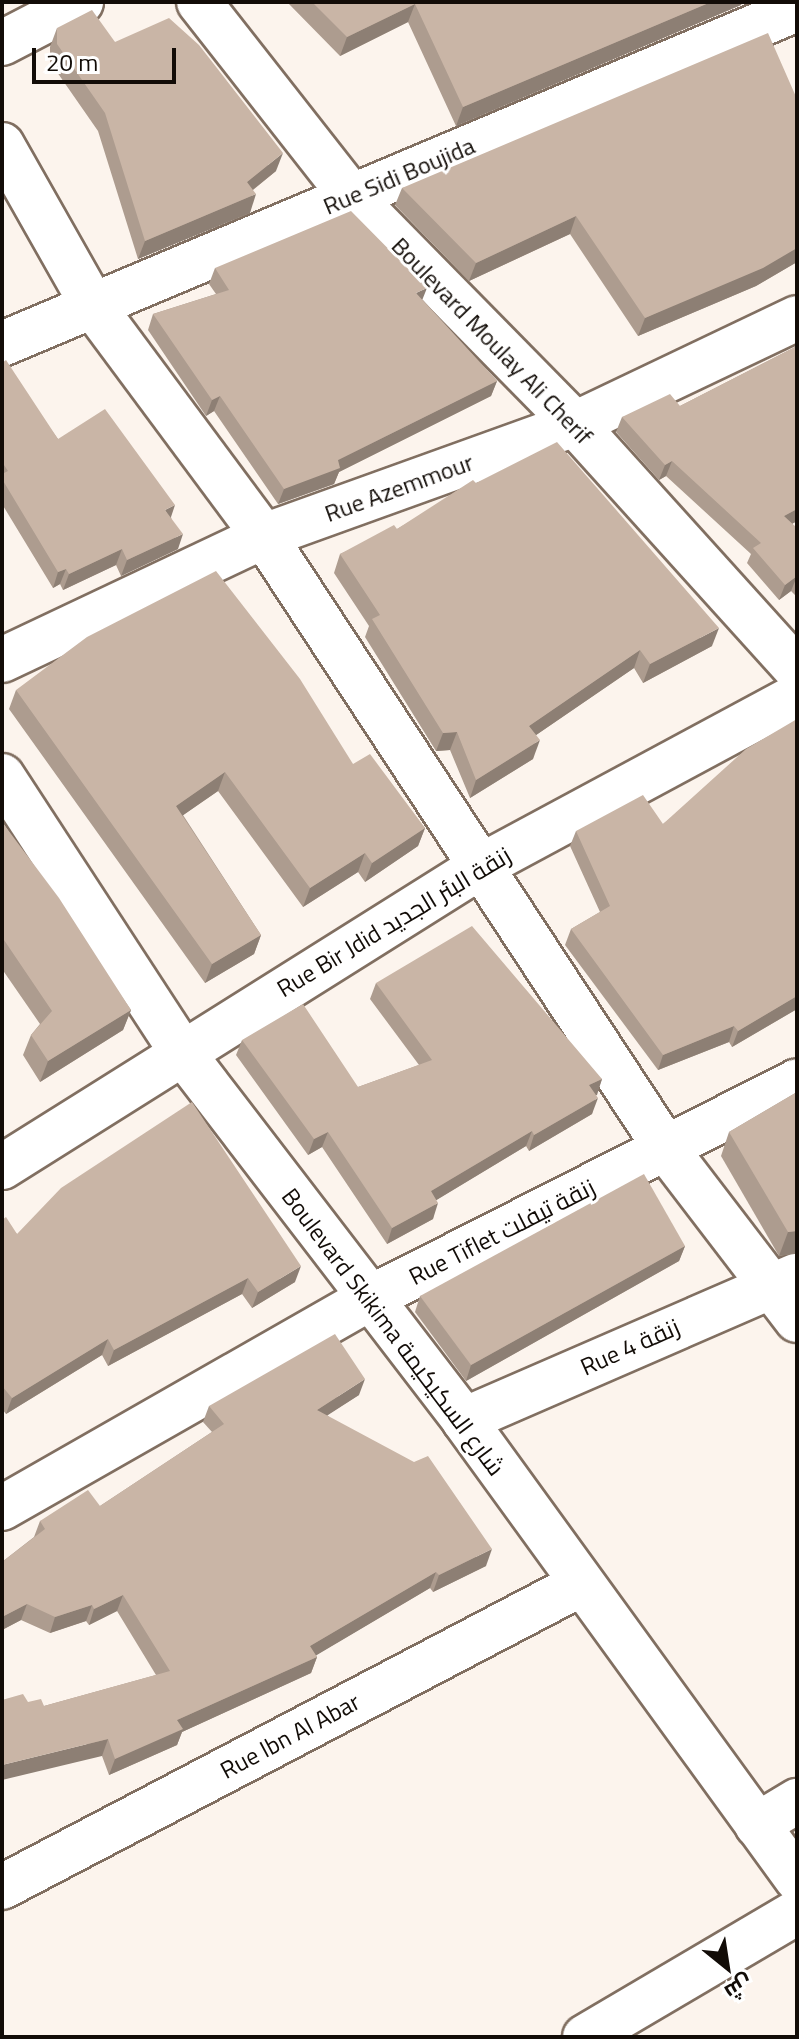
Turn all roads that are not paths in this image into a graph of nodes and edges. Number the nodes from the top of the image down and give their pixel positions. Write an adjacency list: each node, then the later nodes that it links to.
1 (81, 2): 4 (street)
2 (199, 2): 6 (street, Boulevard Moulay Ali Cherif)
3 (797, 9): 6 (street, Rue Sidi Boujida)
4 (2, 43)
5 (2, 145): 7 (street)
6 (351, 196): 7 (street, Rue Sidi Boujida); 10 (street, Boulevard Moulay Ali Cherif)
7 (93, 306): 9 (street, Rue Sidi Boujida); 11 (street)
8 (797, 318): 10 (street, Rue Azemmour)
9 (2, 344)
10 (575, 424): 11 (street, Rue Azemmour); 13 (street, Boulevard Moulay Ali Cherif)
11 (264, 536): 12 (street, Rue Azemmour); 16 (street)
12 (2, 660)
13 (797, 670)
14 (797, 696): 16 (street, Rue Bir Jdid زنقة البئر الجديد)
15 (2, 776): 17 (street, Boulevard Skikima شارع السكيكيمة)
16 (483, 865): 17 (street, Rue Bir Jdid زنقة البئر الجديد); 19 (street)
17 (182, 1052): 20 (street, Rue Bir Jdid زنقة البئر الجديد); 22 (street, Boulevard Skikima شارع السكيكيمة)
18 (797, 1081): 19 (street, Rue Tiflet زنقة تيفلت)
19 (667, 1150): 21 (street); 22 (street, Rue Tiflet زنقة تيفلت)
20 (2, 1167)
21 (784, 1280): 23 (street); 24 (street, Rue 4 زنقة)
22 (368, 1299): 24 (street, Boulevard Skikima شارع السكيكيمة); 25 (street, Rue Tiflet زنقة تيفلت)
23 (797, 1320)
24 (464, 1420): 26 (street, Boulevard Skikima شارع السكيكيمة)
25 (2, 1508)
26 (579, 1585): 28 (street, Boulevard Skikima شارع السكيكيمة); 30 (street, Rue Ibn Al Abar)
27 (797, 1801): 28 (street)
28 (757, 1825): 29 (street, Boulevard Skikima شارع السكيكيمة)
29 (797, 1879)
30 (2, 1887)
31 (797, 1912): 32 (street)
32 (585, 2037)

